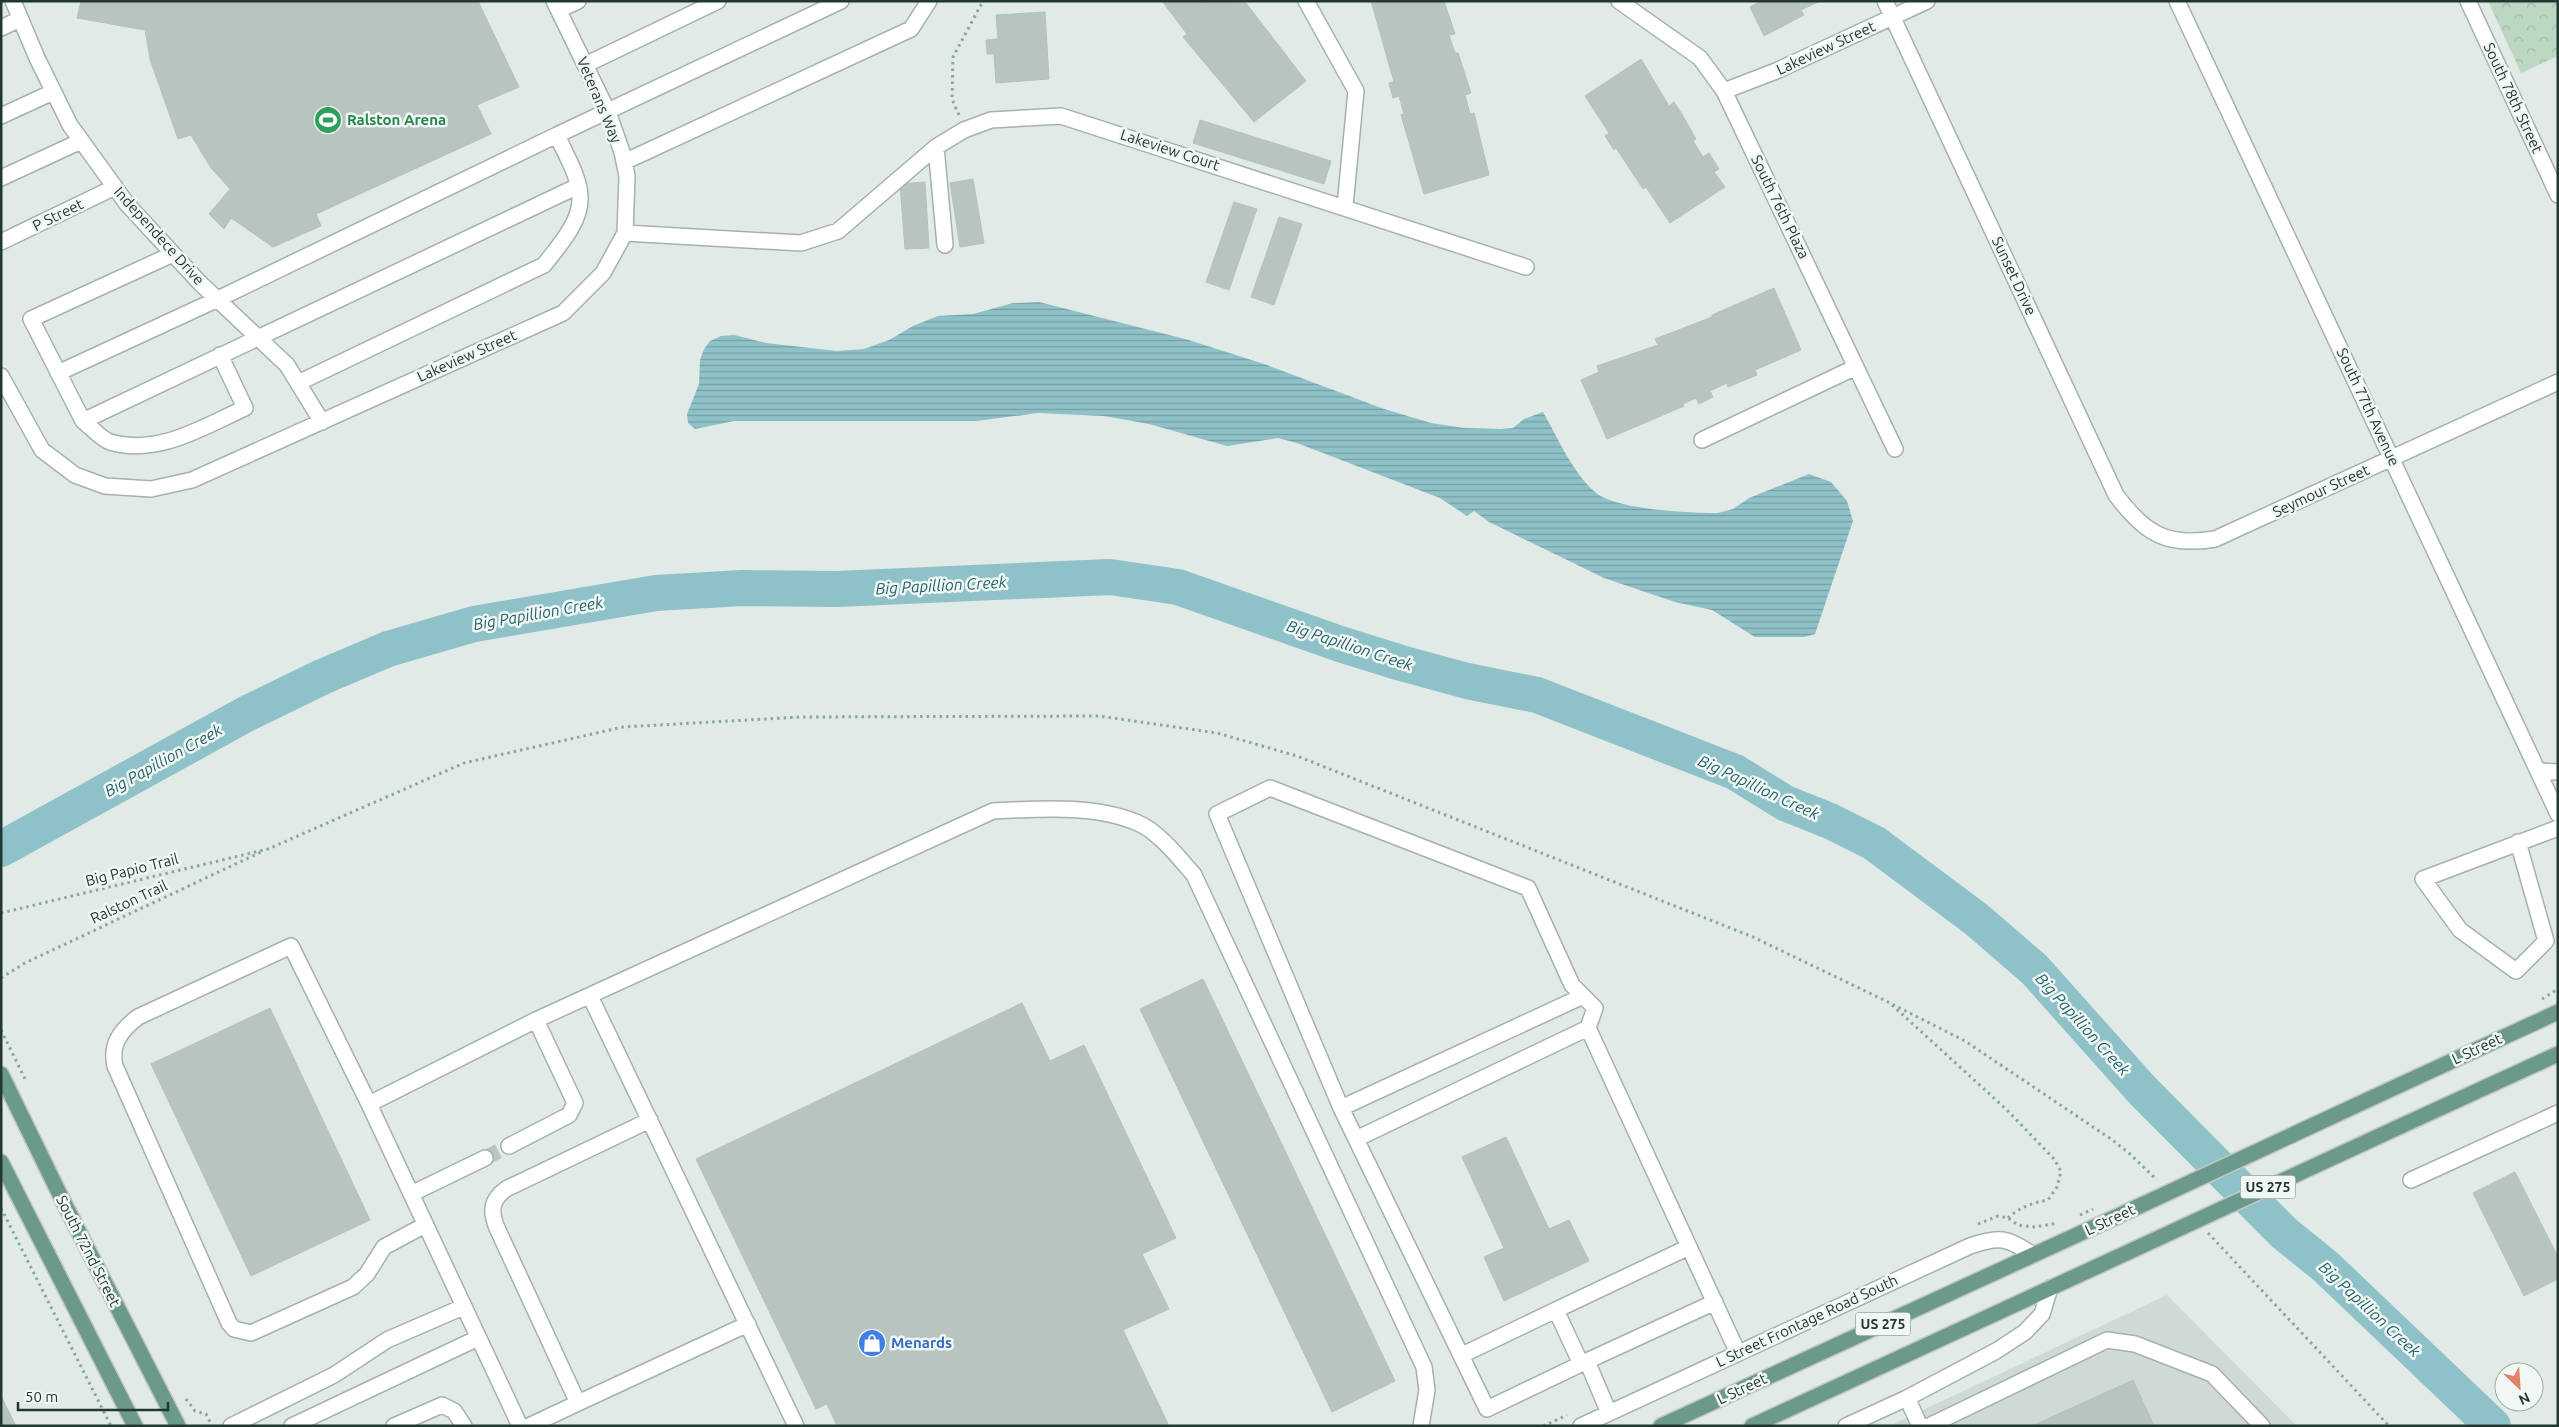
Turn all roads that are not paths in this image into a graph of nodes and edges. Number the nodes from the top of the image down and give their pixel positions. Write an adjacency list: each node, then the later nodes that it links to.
1 (13, 1): 14 (street, Independece Drive)
2 (578, 1): 12 (street)
3 (718, 1): 16 (street)
4 (841, 1): 19 (street)
5 (929, 1): 24 (street)
6 (1306, 1): 29 (street)
7 (1619, 1): 17 (street, South 76th Plaza)
8 (1886, 1): 13 (street, Sunset Drive)
9 (1927, 1): 13 (street, Lakeview Street)
10 (2177, 1): 47 (street, South 77th Avenue)
11 (2468, 1): 28 (street, South 78th Street)
12 (556, 6): 16 (street, Veterans Way)
13 (1893, 17): 17 (street, Lakeview Street); 48 (street, Sunset Drive)
14 (20, 19): 15 (street); 18 (street, Independece Drive)
15 (1, 28)
16 (585, 65): 19 (street, Veterans Way)
17 (1724, 91): 38 (street, South 76th Plaza)
18 (53, 92): 20 (street); 22 (street, Independece Drive)
19 (608, 112): 21 (street); 24 (street, Veterans Way)
20 (1, 116)
21 (557, 136): 26 (street); 35 (street)
22 (81, 141): 25 (street); 27 (street, Independece Drive)
23 (936, 148): 29 (street, Lakeview Court); 30 (street, Lakeview Court); 32 (street)
24 (624, 162): 30 (street, Veterans Way)
25 (1, 178)
26 (578, 186): 36 (street); 42 (street)
27 (115, 187): 31 (street, P Street); 33 (street, Independece Drive)
28 (2558, 195)
29 (1344, 206): 34 (street, Lakeview Court)
30 (625, 233): 44 (street, Lakeview Street)
31 (1, 242)
32 (945, 245)
33 (173, 254): 35 (street, Independece Drive); 39 (street)
34 (1526, 267)
35 (218, 299): 36 (street, Independece Drive); 39 (street)
36 (258, 337): 37 (street); 42 (street, Independece Drive)
37 (220, 355): 43 (street); 43 (street)
38 (1856, 368): 45 (street); 46 (street, South 76th Plaza)
39 (58, 373): 43 (street)
40 (1, 376): 44 (street, Lakeview Street)
41 (2558, 382): 47 (street, Seymour Street)
42 (298, 383): 44 (street, Independece Drive)
43 (83, 421)
44 (322, 422)
45 (1702, 440)
46 (1895, 449)
47 (2392, 458): 48 (street, Seymour Street); 49 (street, South 77th Avenue)
48 (2162, 536)
49 (2538, 771): 50 (street); 51 (street, South 77th Avenue)
50 (2558, 772)
51 (2558, 814)
52 (2558, 828): 53 (street)
53 (2518, 842): 53 (street)
54 (590, 996): 57 (street); 64 (street); 95 (street)
55 (1583, 996): 58 (street); 62 (street); 62 (street)
56 (2558, 1012): 73 (main road, L Street / US 275, bridge)
57 (536, 1020): 61 (street); 66 (street)
58 (1588, 1028): 65 (street); 72 (street)
59 (2558, 1054): 74 (main road, US 275, bridge)
60 (1, 1074): 87 (main road, South 72nd Street)
61 (369, 1104): 70 (street); 71 (street)
62 (1341, 1108): 65 (street)
63 (2558, 1113): 69 (street)
64 (650, 1120): 78 (street); 84 (street)
65 (1356, 1139): 81 (street)
66 (509, 1146)
67 (485, 1158): 70 (street)
68 (1, 1162): 86 (main road)
69 (2411, 1180)
70 (411, 1194): 71 (street)
71 (425, 1225): 76 (street)
72 (1689, 1247): 75 (street); 77 (street)
73 (2033, 1255): 80 (street, L Street Frontage Road South); 97 (main road, L Street / US 275)
74 (2050, 1288): 83 (street); 98 (main road, US 275)
75 (1715, 1302): 80 (street); 82 (street)
76 (463, 1307): 79 (street); 88 (street)
77 (1556, 1310): 81 (street); 82 (street)
78 (748, 1324): 84 (street); 94 (street)
79 (478, 1338): 89 (street); 92 (street)
80 (1738, 1353): 85 (street, L Street Frontage Road South)
81 (1462, 1355): 82 (street)
82 (1584, 1363): 85 (street)
83 (1907, 1398): 99 (street); 100 (street)
84 (578, 1403): 93 (street)
85 (1609, 1413): 96 (street, L Street Frontage Road South)
86 (135, 1426)
87 (178, 1426)
88 (230, 1426)
89 (292, 1426)
90 (394, 1426): 91 (street)
91 (464, 1426)
92 (520, 1426)
93 (529, 1426)
94 (796, 1426)
95 (1421, 1426)
96 (1581, 1426)
97 (1661, 1426)
98 (1752, 1426)
99 (1846, 1426)
100 (1920, 1426)
101 (1929, 1426): 102 (street)
102 (2262, 1426)

